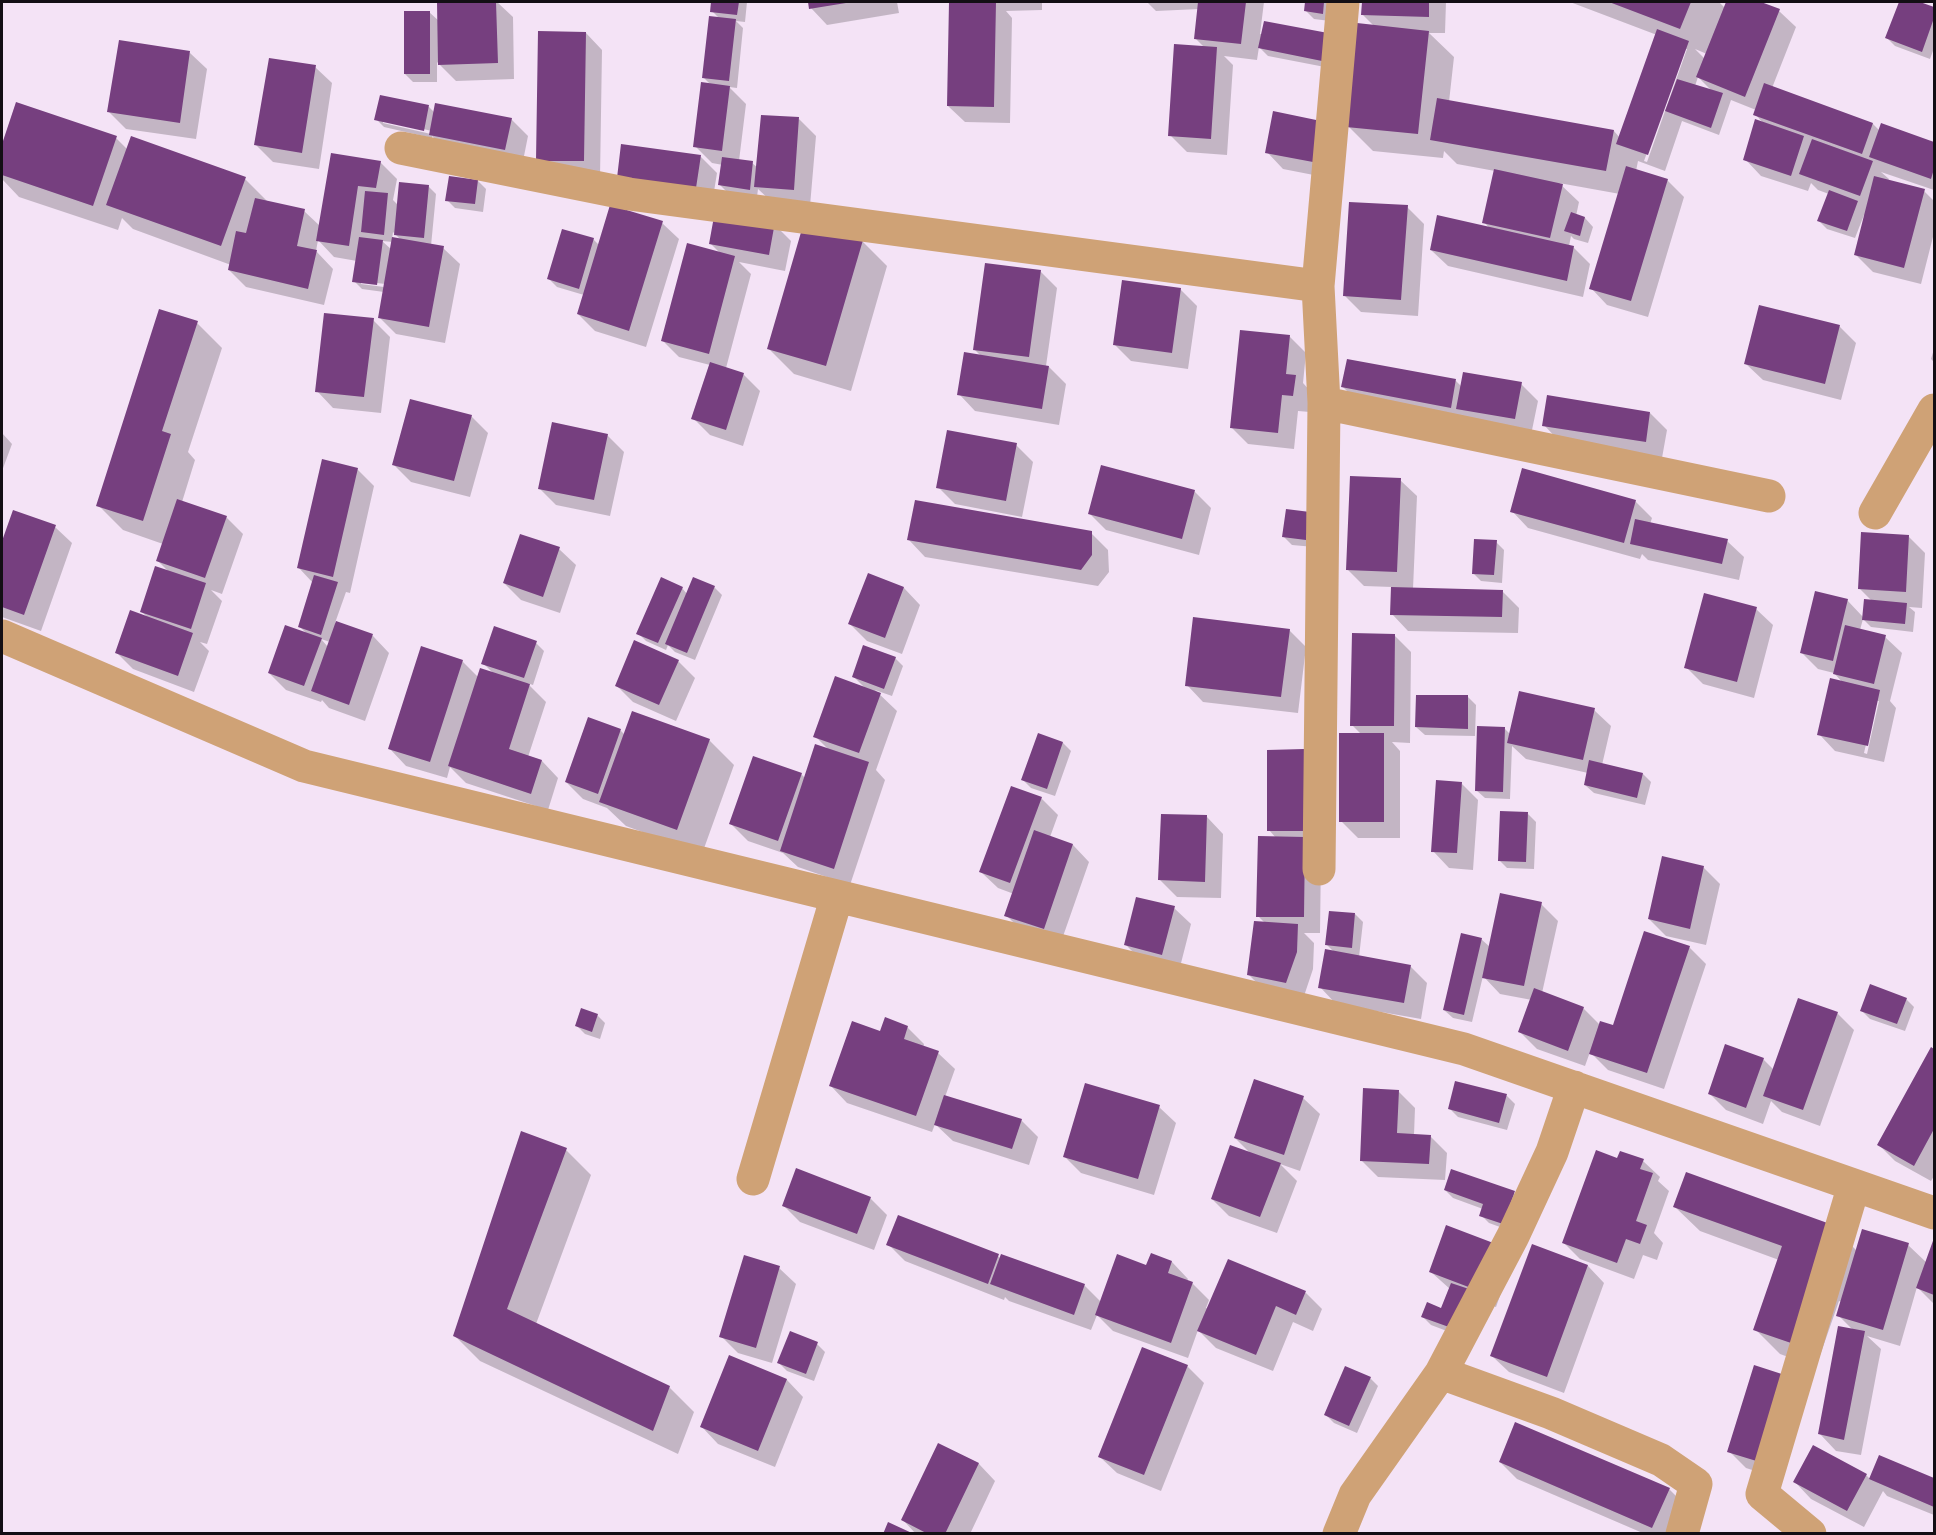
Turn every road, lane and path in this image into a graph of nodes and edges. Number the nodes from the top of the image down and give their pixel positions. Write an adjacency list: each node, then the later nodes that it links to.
1 (1343, 2): 3 (street)
2 (401, 148): 3 (street)
3 (1318, 286): 4 (street)
4 (1324, 403): 6 (street); 9 (street)
5 (1935, 410): 7 (street)
6 (1769, 496)
7 (1875, 513)
8 (2, 636): 10 (street)
9 (1319, 869)
10 (837, 896): 11 (street); 12 (street)
11 (1574, 1087): 13 (street); 15 (street)
12 (753, 1179)
13 (1854, 1185): 14 (street); 18 (street)
14 (1935, 1214)
15 (1441, 1373): 16 (street); 17 (street)
16 (1339, 1533)
17 (1682, 1533)
18 (1810, 1533)

